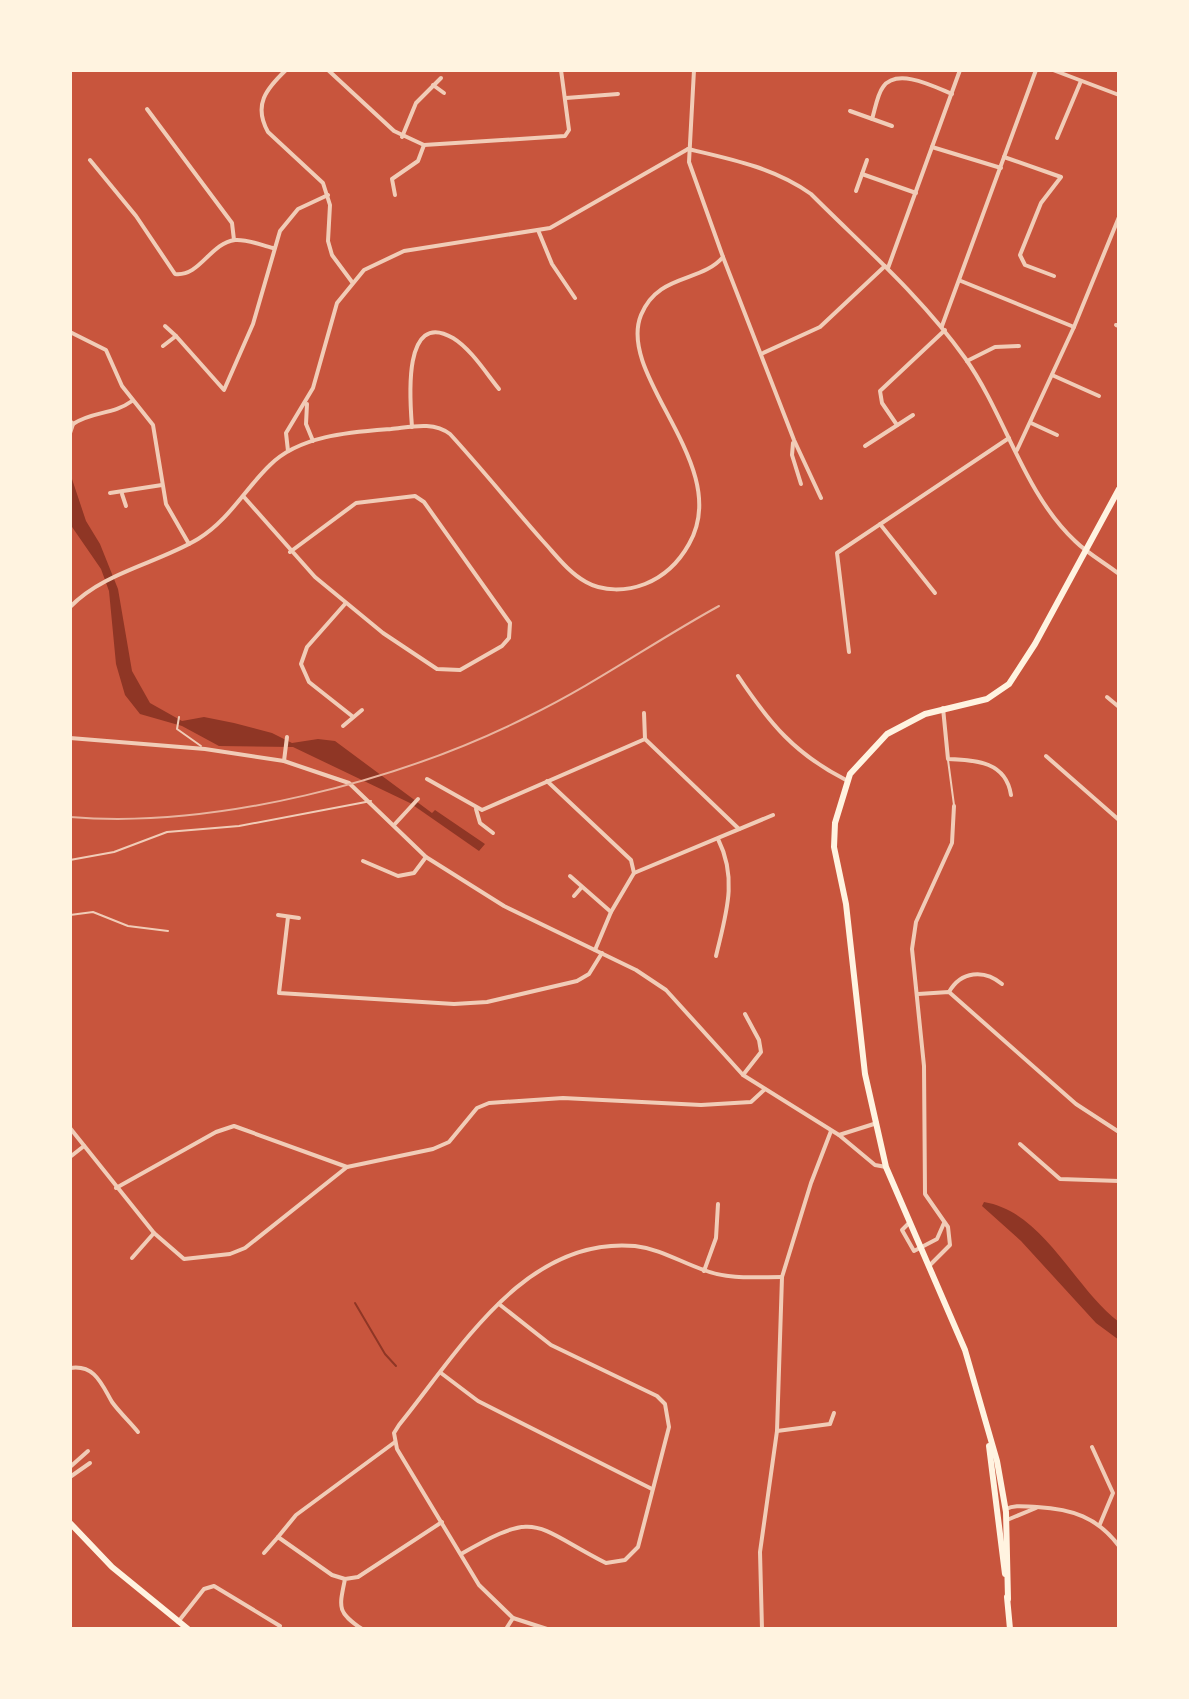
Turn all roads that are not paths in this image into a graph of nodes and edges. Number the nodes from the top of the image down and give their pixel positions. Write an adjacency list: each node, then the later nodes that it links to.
1 (286, 70): 32 (street)
2 (328, 70): 20 (street)
3 (561, 70): 15 (street)
4 (694, 70): 24 (street)
5 (960, 70): 13 (street)
6 (1036, 70): 25 (street)
7 (1053, 70): 9 (street)
8 (441, 78): 10 (street)
9 (1081, 81): 14 (street); 21 (street)
10 (433, 85): 11 (street); 20 (street)
11 (444, 93)
12 (618, 94): 15 (street)
13 (952, 94): 18 (street); 23 (street)
14 (1119, 95)
15 (566, 98): 22 (street)
16 (147, 109): 37 (street)
17 (850, 111): 18 (street)
18 (872, 119): 19 (street)
19 (892, 126)
20 (402, 137): 22 (street)
21 (1057, 138)
22 (424, 145): 33 (street)
23 (932, 147): 28 (street); 31 (street)
24 (688, 149): 36 (street); 39 (street); 40 (street)
25 (1004, 157): 28 (street); 41 (street)
26 (90, 160): 37 (street)
27 (867, 160): 29 (street)
28 (1001, 168): 42 (street)
29 (862, 174): 30 (street); 31 (street)
30 (856, 191)
31 (916, 193): 40 (street)
32 (328, 195): 38 (street); 43 (street)
33 (395, 195)
34 (1119, 217): 35 (street)
35 (1118, 224): 46 (street)
36 (538, 230): 43 (street); 44 (street)
37 (234, 240): 38 (street)
38 (273, 248): 49 (street)
39 (723, 257): 52 (street); 63 (street)
40 (886, 267): 47 (street); 52 (street)
41 (1054, 276)
42 (961, 281): 46 (street); 47 (street)
43 (352, 282): 57 (street)
44 (575, 298)
45 (165, 326): 49 (street)
46 (1074, 327): 54 (street)
47 (943, 328): 53 (street); 62 (street)
48 (70, 332): 58 (street)
49 (176, 336): 50 (street)
50 (163, 346)
51 (1019, 346): 53 (street)
52 (761, 354): 67 (street)
53 (967, 361): 66 (street)
54 (1052, 375): 56 (street); 61 (street)
55 (499, 389): 63 (street)
56 (1099, 396)
57 (308, 398): 68 (street); 71 (street)
58 (132, 401): 60 (street); 73 (street)
59 (913, 415): 62 (street)
60 (72, 422): 64 (street)
61 (1031, 423): 65 (street); 70 (street)
62 (897, 425): 69 (street)
63 (412, 427): 68 (street)
64 (70, 433)
65 (1057, 435)
66 (1009, 438): 70 (street); 80 (street)
67 (794, 440): 72 (street); 78 (street)
68 (314, 442): 71 (street)
69 (865, 446)
70 (1017, 450): 82 (street)
71 (289, 452): 77 (street)
72 (801, 484)
73 (162, 485): 76 (street); 81 (street)
74 (1119, 489): 82 (main road)
75 (110, 493): 76 (street)
76 (122, 494): 79 (street)
77 (244, 497): 81 (street); 83 (street)
78 (821, 498)
79 (126, 506)
80 (880, 524): 85 (street); 88 (street)
81 (189, 544): 87 (street)
82 (1089, 550): 84 (street); 92 (main road)
83 (290, 552): 86 (street); 86 (street)
84 (1119, 574)
85 (935, 593)
86 (345, 604): 95 (street)
87 (70, 607)
88 (849, 652)
89 (738, 676): 106 (street)
90 (1107, 697): 91 (street)
91 (1119, 707)
92 (943, 708): 103 (street); 106 (main road)
93 (362, 710): 95 (street)
94 (644, 713): 100 (street)
95 (352, 716): 97 (street)
96 (179, 717): 101 (lane)
97 (343, 726)
98 (287, 737): 104 (street)
99 (70, 738): 101 (street)
100 (645, 739): 107 (street); 116 (street)
101 (205, 749): 104 (street)
102 (1046, 756): 114 (street)
103 (948, 759): 108 (street); 111 (lane)
104 (284, 761): 110 (street)
105 (427, 779): 112 (street)
106 (846, 780): 141 (main road)
107 (547, 781): 112 (street); 122 (street)
108 (1011, 795)
109 (418, 799): 115 (street)
110 (371, 801): 115 (street); 120 (lane)
111 (954, 806): 137 (street)
112 (476, 809): 117 (street)
113 (773, 815): 116 (street)
114 (1119, 820)
115 (394, 825): 119 (street)
116 (739, 829): 118 (street)
117 (493, 833)
118 (718, 839): 122 (street); 134 (street)
119 (426, 857): 121 (street); 132 (street)
120 (70, 860)
121 (363, 861)
122 (634, 873): 126 (street)
123 (570, 876): 124 (street)
124 (581, 888): 125 (street); 126 (street)
125 (574, 896)
126 (611, 912): 132 (street)
127 (70, 915): 131 (lane)
128 (278, 915): 129 (street)
129 (288, 917): 130 (street); 133 (street)
130 (299, 918)
131 (168, 931)
132 (595, 950): 133 (street)
133 (602, 953): 139 (street)
134 (716, 956)
135 (1002, 984): 136 (street)
136 (949, 992): 137 (street); 144 (street)
137 (918, 994): 155 (street)
138 (745, 1014): 139 (street)
139 (743, 1075): 140 (street)
140 (764, 1090): 143 (street); 149 (street)
141 (877, 1123): 145 (street); 150 (main road)
142 (70, 1128): 147 (street)
143 (831, 1131): 145 (street); 161 (street)
144 (1119, 1132)
145 (839, 1135): 150 (street)
146 (1020, 1144): 151 (street)
147 (84, 1146): 148 (street); 152 (street)
148 (70, 1157)
149 (347, 1167): 152 (street); 156 (street)
150 (886, 1167): 154 (main road)
151 (1119, 1181)
152 (116, 1188): 156 (street)
153 (718, 1204): 160 (street)
154 (911, 1222): 157 (main road); 157 (street)
155 (944, 1223): 157 (street); 159 (street)
156 (154, 1233): 158 (street)
157 (922, 1248): 159 (main road)
158 (132, 1258)
159 (930, 1265): 166 (main road)
160 (704, 1271): 161 (street); 162 (street)
161 (782, 1277): 167 (street)
162 (499, 1304): 164 (street); 175 (street)
163 (70, 1368): 168 (street)
164 (441, 1373): 169 (street); 175 (street)
165 (834, 1413): 167 (street)
166 (987, 1427): 176 (main road); 178 (main road)
167 (777, 1431): 195 (street)
168 (138, 1432)
169 (395, 1442): 179 (street); 182 (street)
170 (1092, 1447): 181 (street)
171 (88, 1451): 173 (street)
172 (90, 1463): 174 (street)
173 (70, 1467)
174 (70, 1477)
175 (652, 1489): 185 (street)
176 (1009, 1507): 177 (street); 178 (main road)
177 (1038, 1507): 178 (street); 181 (street)
178 (1003, 1520): 187 (main road); 187 (main road)
179 (442, 1522): 185 (street); 186 (street)
180 (70, 1523): 189 (main road)
181 (1100, 1524): 183 (street)
182 (278, 1537): 184 (street); 186 (street)
183 (1119, 1546)
184 (264, 1553)
185 (461, 1554): 188 (street)
186 (345, 1579): 192 (street)
187 (1008, 1599): 196 (main road)
188 (513, 1618): 193 (street); 194 (street)
189 (178, 1622): 190 (street); 191 (main road)
190 (280, 1626)
191 (188, 1629)
192 (362, 1629)
193 (506, 1629)
194 (547, 1629)
195 (762, 1629)
196 (1010, 1629)

